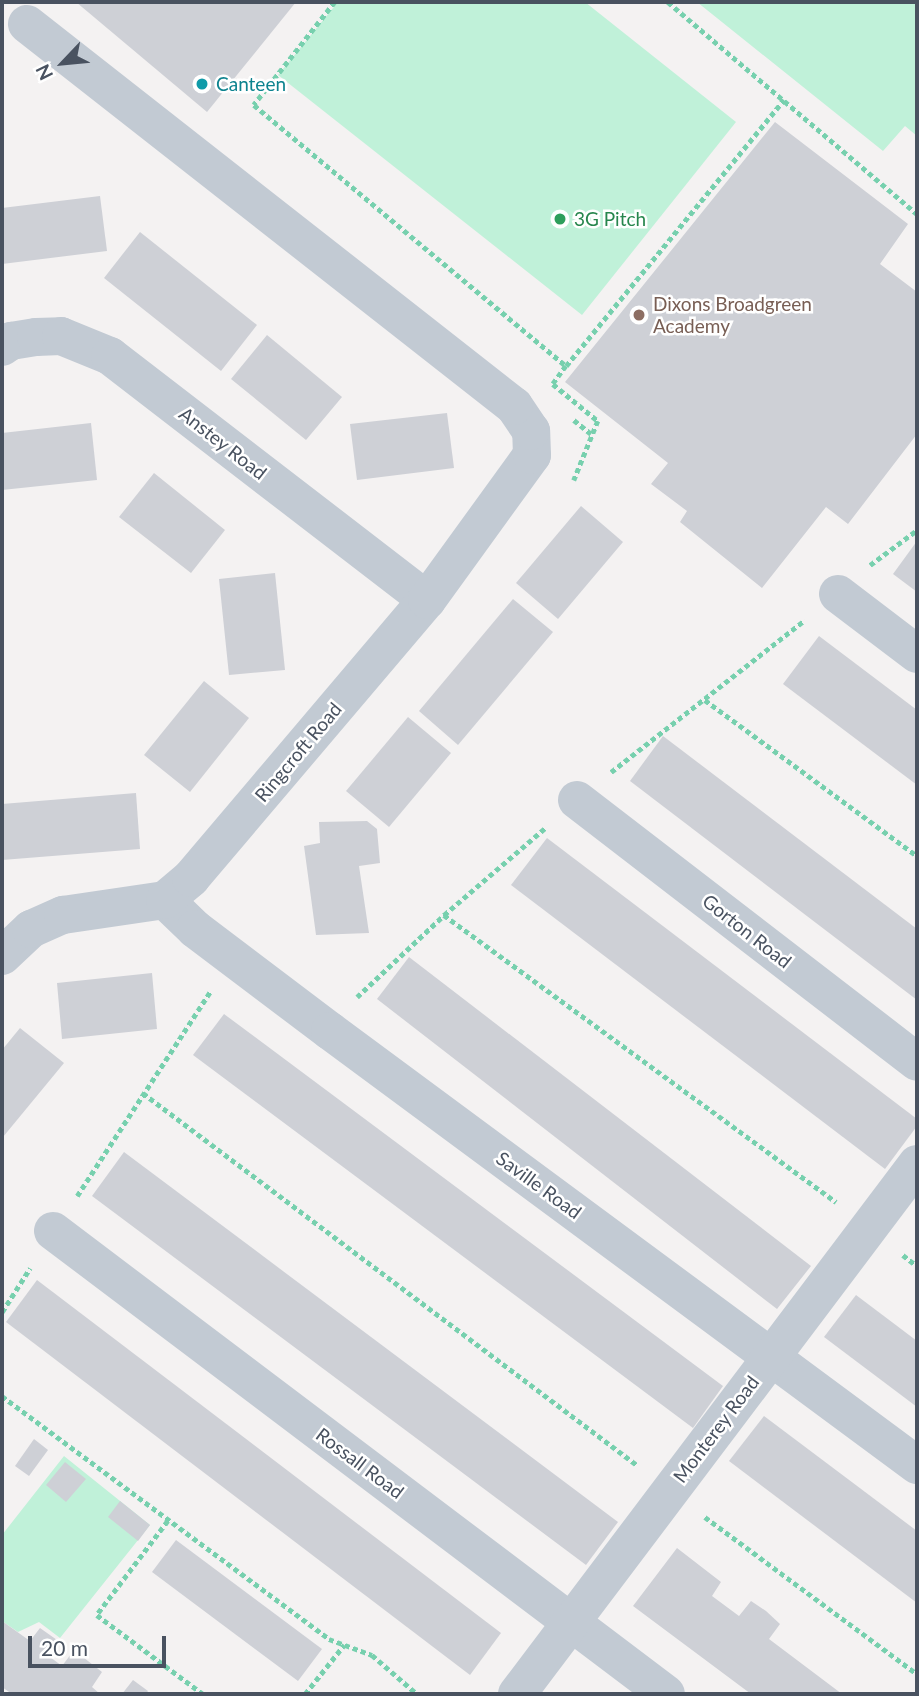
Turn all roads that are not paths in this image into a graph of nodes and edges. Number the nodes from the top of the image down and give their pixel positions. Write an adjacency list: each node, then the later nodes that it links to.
1 (27, 24): 4 (street, Ringcroft Road)
2 (2, 347): 4 (street, Anstey Road)
3 (838, 594): 5 (street)
4 (427, 600): 7 (street, Ringcroft Road)
5 (917, 654)
6 (577, 800): 9 (street, Gorton Road)
7 (165, 900): 8 (street); 12 (street, Saville Road)
8 (2, 956)
9 (917, 1062)
10 (917, 1164): 12 (street, Monterey Road)
11 (53, 1231): 14 (street, Rossall Road)
12 (772, 1355): 13 (street, Saville Road); 14 (street, Monterey Road)
13 (917, 1465)
14 (570, 1622): 15 (street, Monterey Road); 16 (street, Rossall Road)
15 (517, 1694)
16 (666, 1694)

